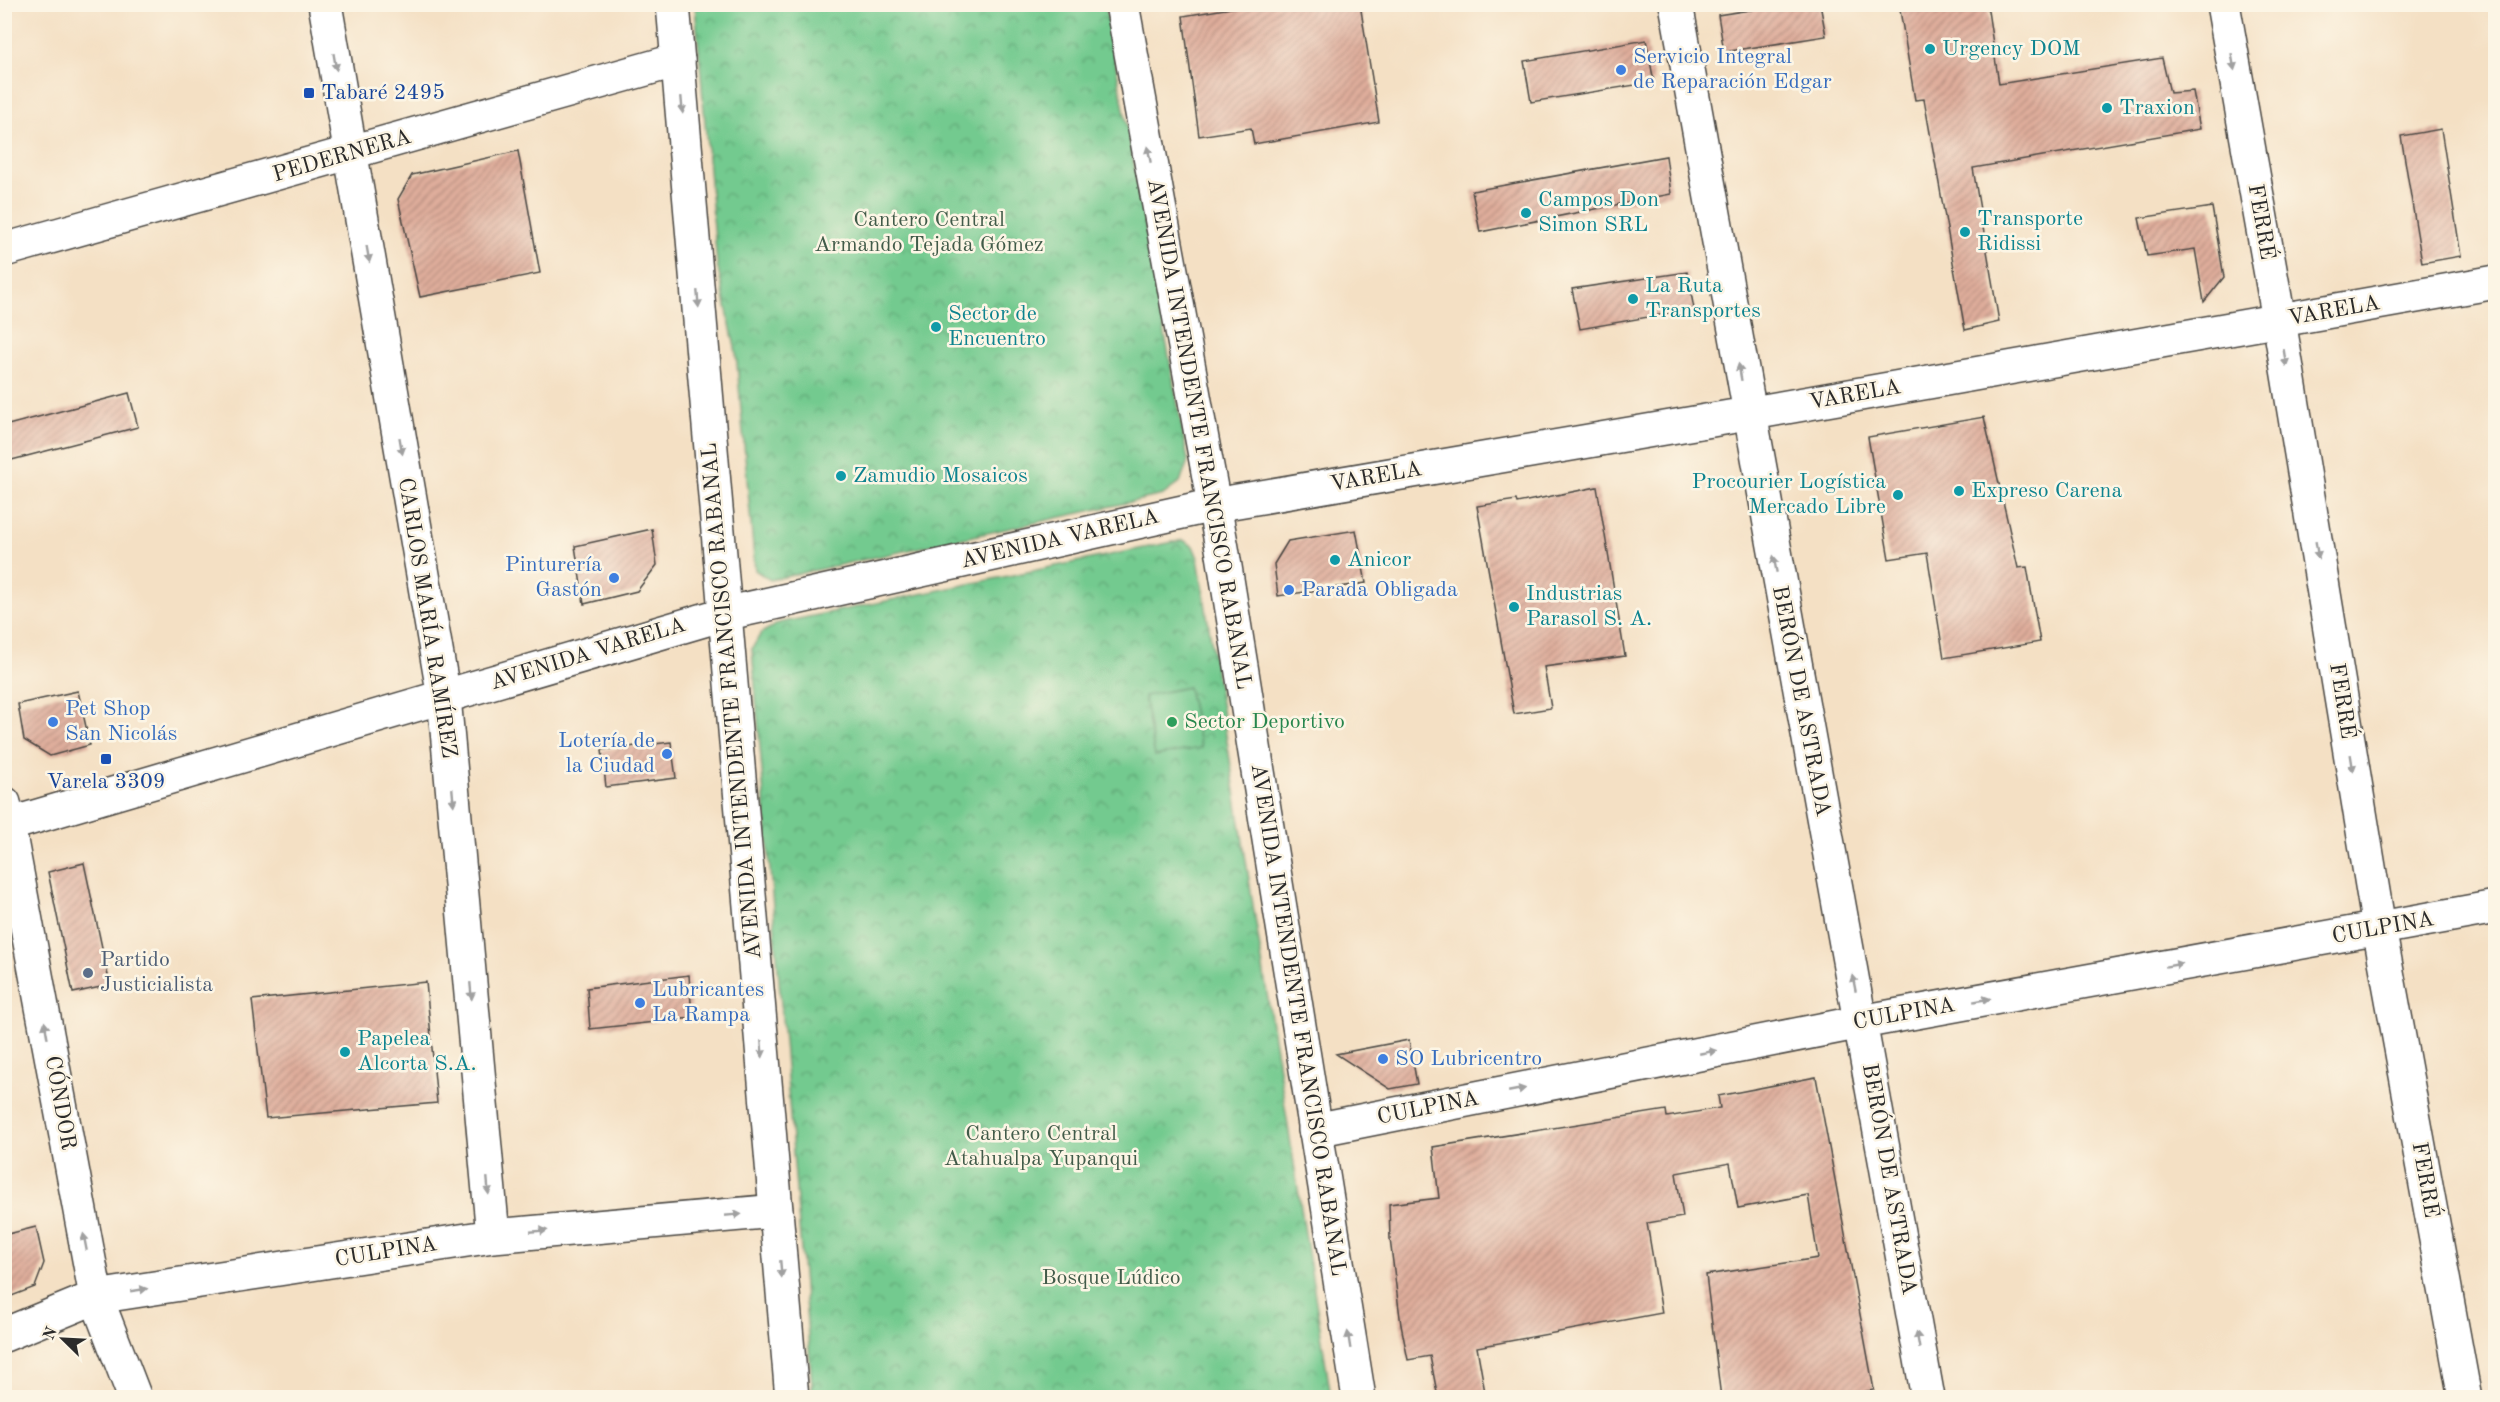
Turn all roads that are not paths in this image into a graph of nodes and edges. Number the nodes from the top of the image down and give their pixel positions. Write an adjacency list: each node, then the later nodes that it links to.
1 (325, 4): 7 (street, CARLOS MARÍA RAMÍREZ, one-way to 7)
2 (673, 4): 6 (street, AVENIDA INTENDENTE FRANCISCO RABANAL)
3 (1122, 4): 12 (street, AVENIDA INTENDENTE FRANCISCO RABANAL, one-way to 3)
4 (1676, 4): 11 (street, BERÓN DE ASTRADA, one-way to 4)
5 (2223, 4): 10 (street, FERRÉ, one-way to 10)
6 (678, 60): 7 (street, PEDERNERA); 13 (street, AVENIDA INTENDENTE FRANCISCO RABANAL, one-way to 13)
7 (350, 154): 8 (street, PEDERNERA); 14 (street, CARLOS MARÍA RAMÍREZ, one-way to 14)
8 (4, 250)
9 (2496, 282): 10 (street, VARELA)
10 (2279, 320): 11 (street, VARELA); 17 (street, FERRÉ, one-way to 17)
11 (1747, 414): 12 (street, VARELA); 18 (street, BERÓN DE ASTRADA, one-way to 11)
12 (1214, 505): 13 (street, AVENIDA VARELA); 19 (street, AVENIDA INTENDENTE FRANCISCO RABANAL)
13 (724, 614): 14 (street, AVENIDA VARELA); 20 (street, AVENIDA INTENDENTE FRANCISCO RABANAL, one-way to 20)
14 (444, 697): 15 (street, AVENIDA VARELA); 21 (street, CARLOS MARÍA RAMÍREZ, one-way to 21)
15 (6, 818): 22 (street, CÓNDOR, one-way to 15)
16 (2496, 907): 17 (street, CULPINA)
17 (2379, 928): 18 (street, CULPINA, one-way to 17); 28 (street, FERRÉ)
18 (1861, 1022): 19 (street, CULPINA, one-way to 18); 27 (street, BERÓN DE ASTRADA, one-way to 18)
19 (1315, 1130): 26 (street, AVENIDA INTENDENTE FRANCISCO RABANAL, one-way to 19)
20 (776, 1211): 21 (street, CULPINA, one-way to 20); 25 (street, AVENIDA INTENDENTE FRANCISCO RABANAL, one-way to 25)
21 (493, 1236): 22 (street, CULPINA, one-way to 21)
22 (96, 1297): 23 (street, CULPINA); 24 (street, CÓNDOR)
23 (4, 1335)
24 (135, 1398)
25 (792, 1398)
26 (1359, 1398)
27 (1928, 1398)
28 (2465, 1398)

